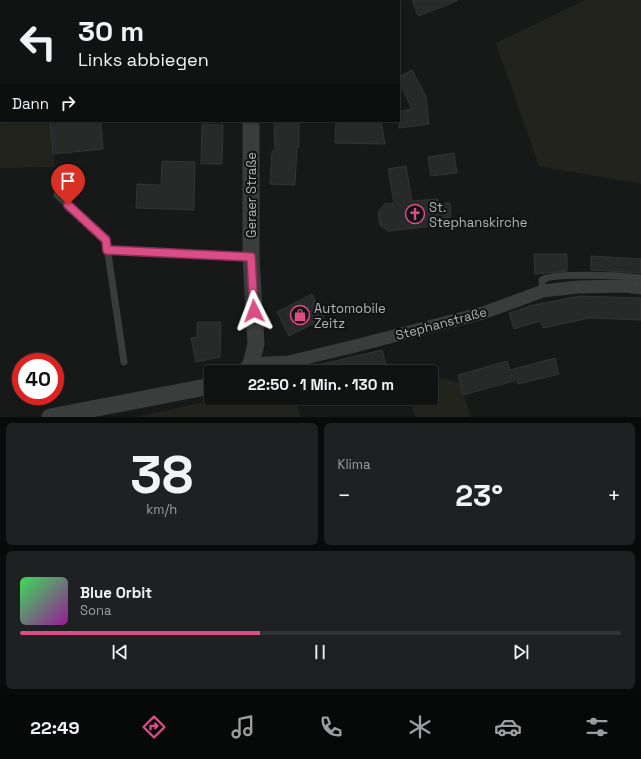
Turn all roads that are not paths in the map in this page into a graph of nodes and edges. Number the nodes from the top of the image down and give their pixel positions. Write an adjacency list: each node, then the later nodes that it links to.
1 (251, 122): 4 (street, Geraer Straße)
2 (57, 195): 3 (lane)
3 (107, 250): 4 (lane); 8 (lane)
4 (251, 257): 9 (street, Geraer Straße)
5 (641, 278): 7 (lane)
6 (641, 288): 7 (street, Stephanstraße)
7 (544, 291): 10 (street, Stephanstraße)
8 (124, 362)
9 (249, 365)
10 (268, 365)
11 (204, 387): 12 (street)
12 (50, 417)

